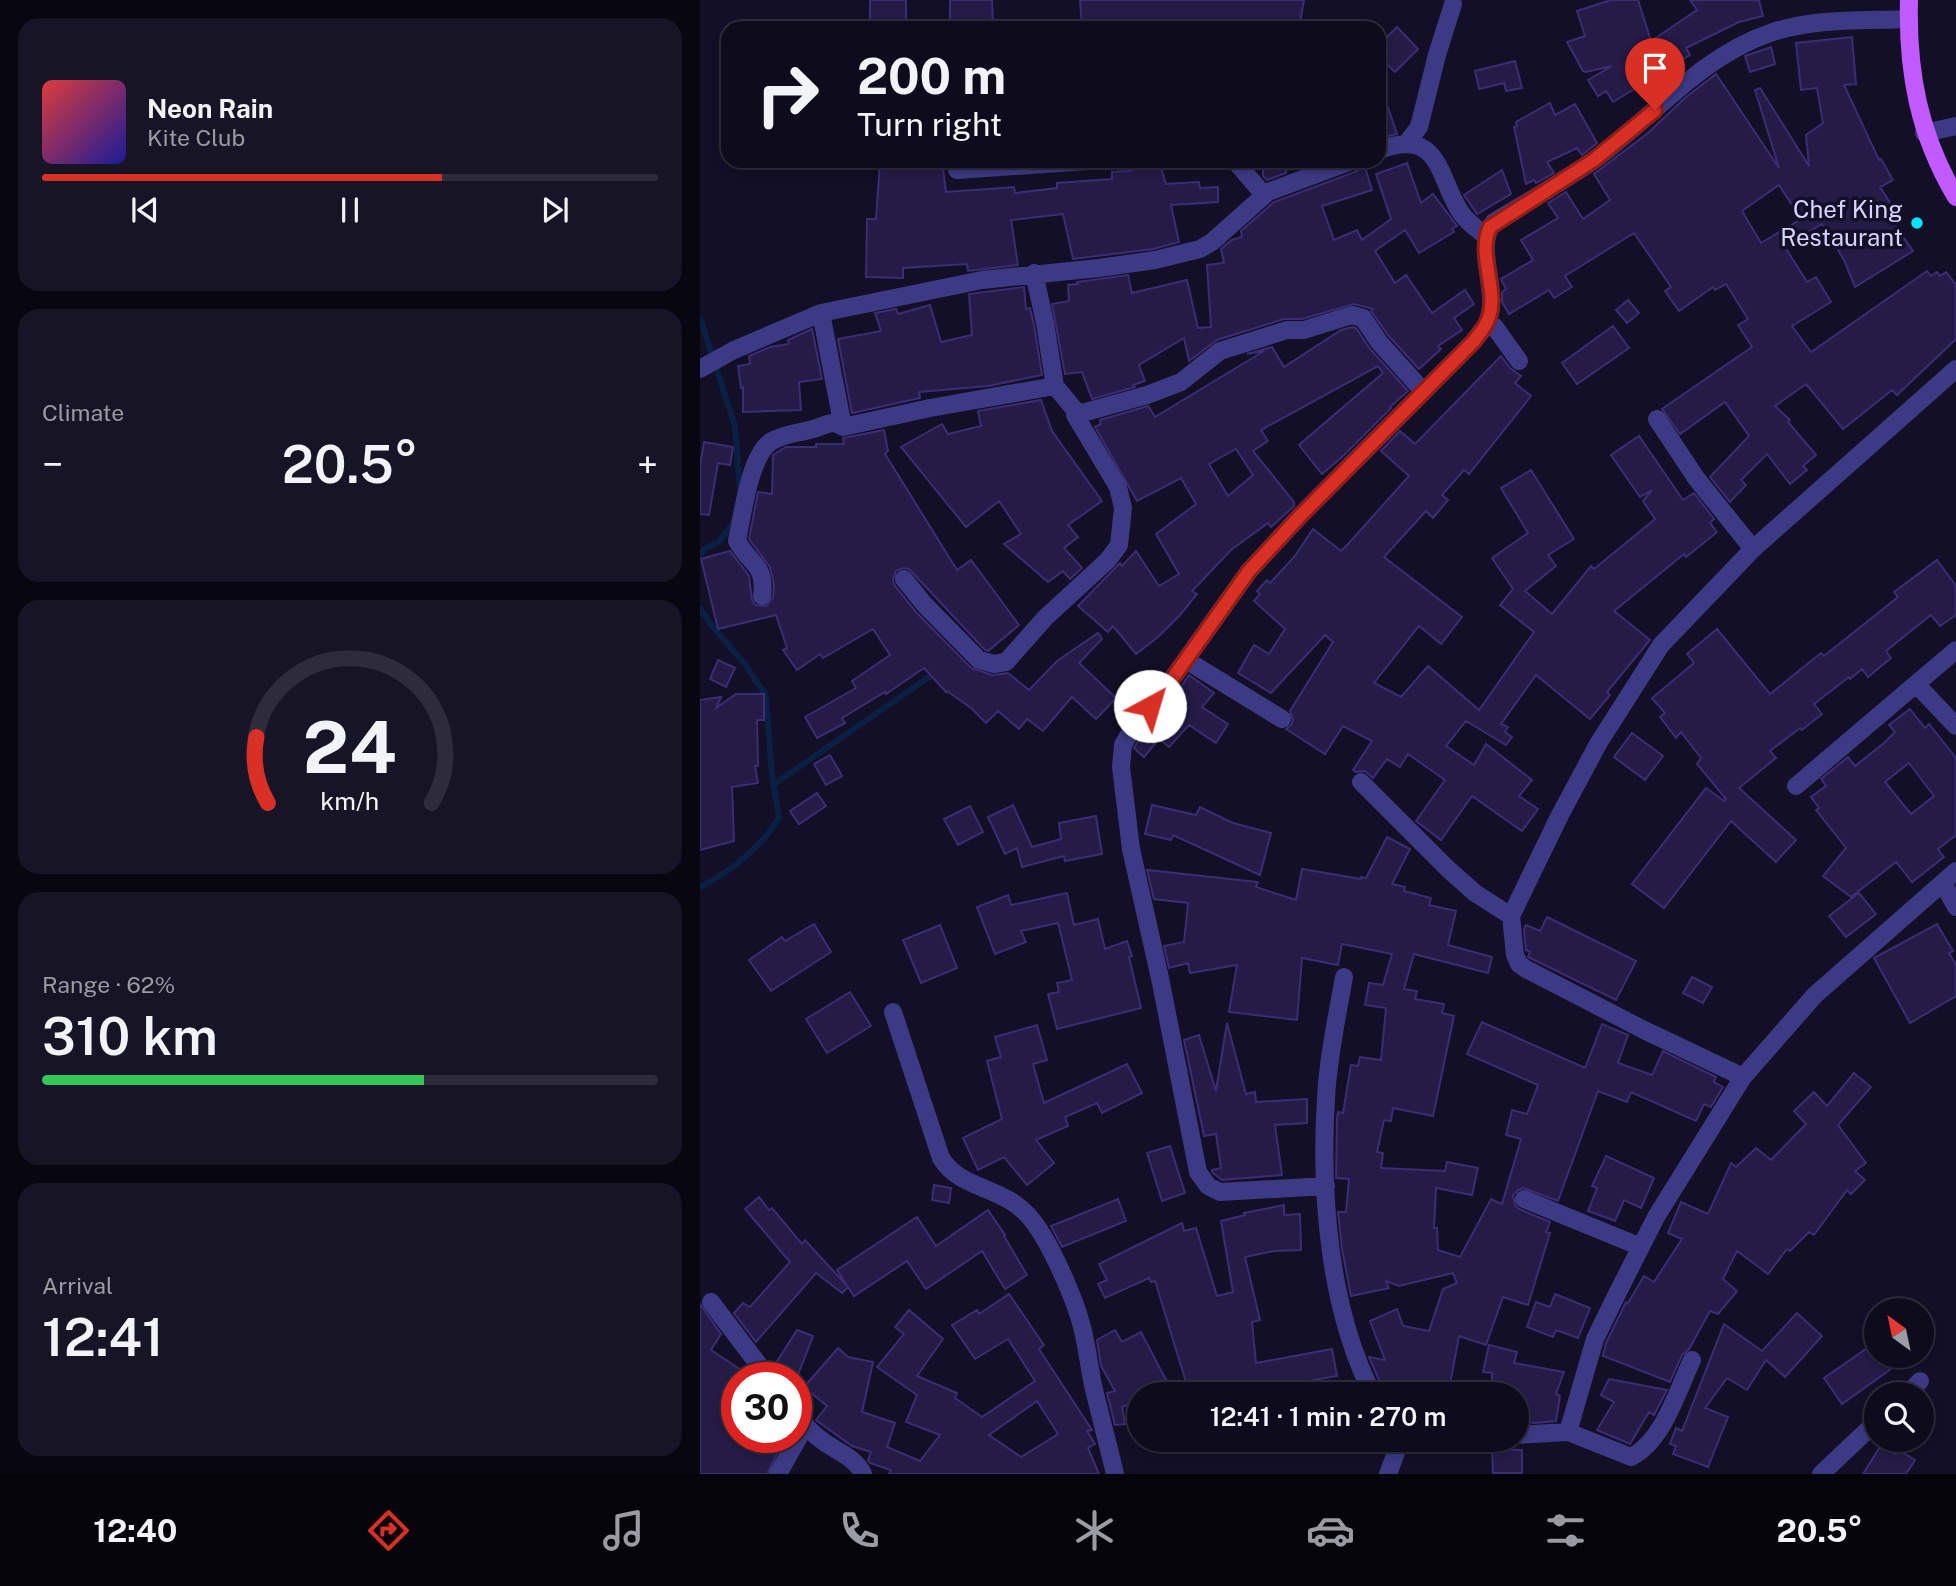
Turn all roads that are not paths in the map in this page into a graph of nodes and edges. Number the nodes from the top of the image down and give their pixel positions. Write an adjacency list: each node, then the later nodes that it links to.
1 (1909, 0): 3 (main road)
2 (1453, 4): 6 (street)
3 (1908, 19): 5 (main road); 14 (street)
4 (1956, 126): 5 (street)
5 (1924, 133): 13 (main road)
6 (1406, 144): 7 (street); 14 (street)
7 (1386, 148)
8 (986, 168): 11 (street)
9 (1241, 168): 12 (street)
10 (1333, 168): 12 (street)
11 (957, 170)
12 (1264, 195): 15 (street)
13 (1956, 197)
14 (1486, 236): 17 (street)
15 (1034, 273): 16 (street); 21 (street)
16 (821, 313): 19 (street); 25 (street)
17 (1487, 323): 18 (street); 22 (street)
18 (1519, 361)
19 (707, 365)
20 (1956, 369): 26 (street)
21 (1055, 386): 23 (street); 25 (street)
22 (1423, 391): 23 (street); 30 (street)
23 (1075, 415): 27 (street)
24 (1657, 419): 26 (street)
25 (843, 427): 28 (street)
26 (1753, 549): 38 (street)
27 (904, 579)
28 (762, 596)
29 (1956, 650): 31 (street)
30 (1186, 660): 32 (street); 42 (street)
31 (1917, 685): 33 (street); 35 (street)
32 (1282, 719)
33 (1956, 726)
34 (1362, 782): 38 (street)
35 (1796, 786)
36 (1949, 877): 37 (street); 41 (street)
37 (1956, 907)
38 (1511, 916): 41 (street)
39 (1344, 977): 42 (street)
40 (893, 1012): 57 (street)
41 (1743, 1077): 44 (street)
42 (1325, 1186): 48 (street)
43 (1524, 1199): 44 (street)
44 (1641, 1247): 50 (street)
45 (710, 1303): 47 (street)
46 (1692, 1360): 50 (street)
47 (756, 1362)
48 (1367, 1382)
49 (812, 1431): 56 (street)
50 (1568, 1432): 52 (street)
51 (1864, 1433): 59 (street)
52 (1529, 1434)
53 (1396, 1452): 58 (street)
54 (787, 1453): 55 (street)
55 (778, 1474)
56 (863, 1474)
57 (1115, 1474)
58 (1388, 1474)
59 (1821, 1474)

